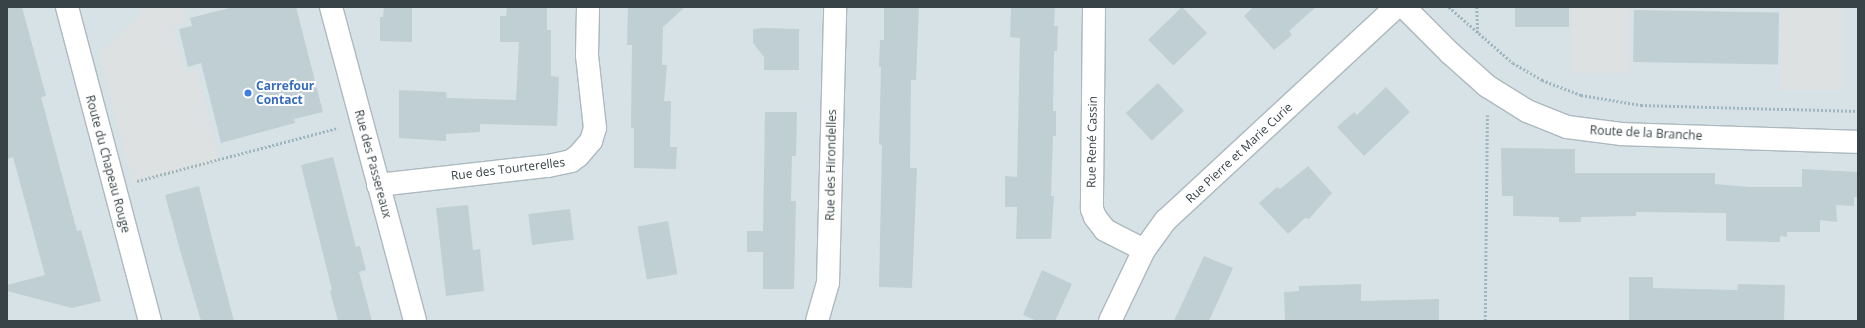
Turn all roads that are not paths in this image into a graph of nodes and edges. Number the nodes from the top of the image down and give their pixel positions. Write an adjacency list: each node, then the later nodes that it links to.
1 (67, 7): 11 (street, Route du Chapeau Rouge)
2 (331, 7): 9 (street, Rue des Passereaux)
3 (588, 7): 9 (street, Rue des Tourterelles)
4 (835, 7): 13 (street, Rue des Hirondelles)
5 (1094, 7): 10 (street, Rue René Cassin)
6 (1396, 7): 10 (street, Rue Pierre et Marie Curie)
7 (1404, 7): 8 (street, Route de la Branche)
8 (1858, 142)
9 (378, 185): 12 (street, Rue des Passereaux)
10 (1144, 250): 14 (street, Rue Pierre et Marie Curie)
11 (150, 321)
12 (415, 321)
13 (817, 321)
14 (1110, 321)

